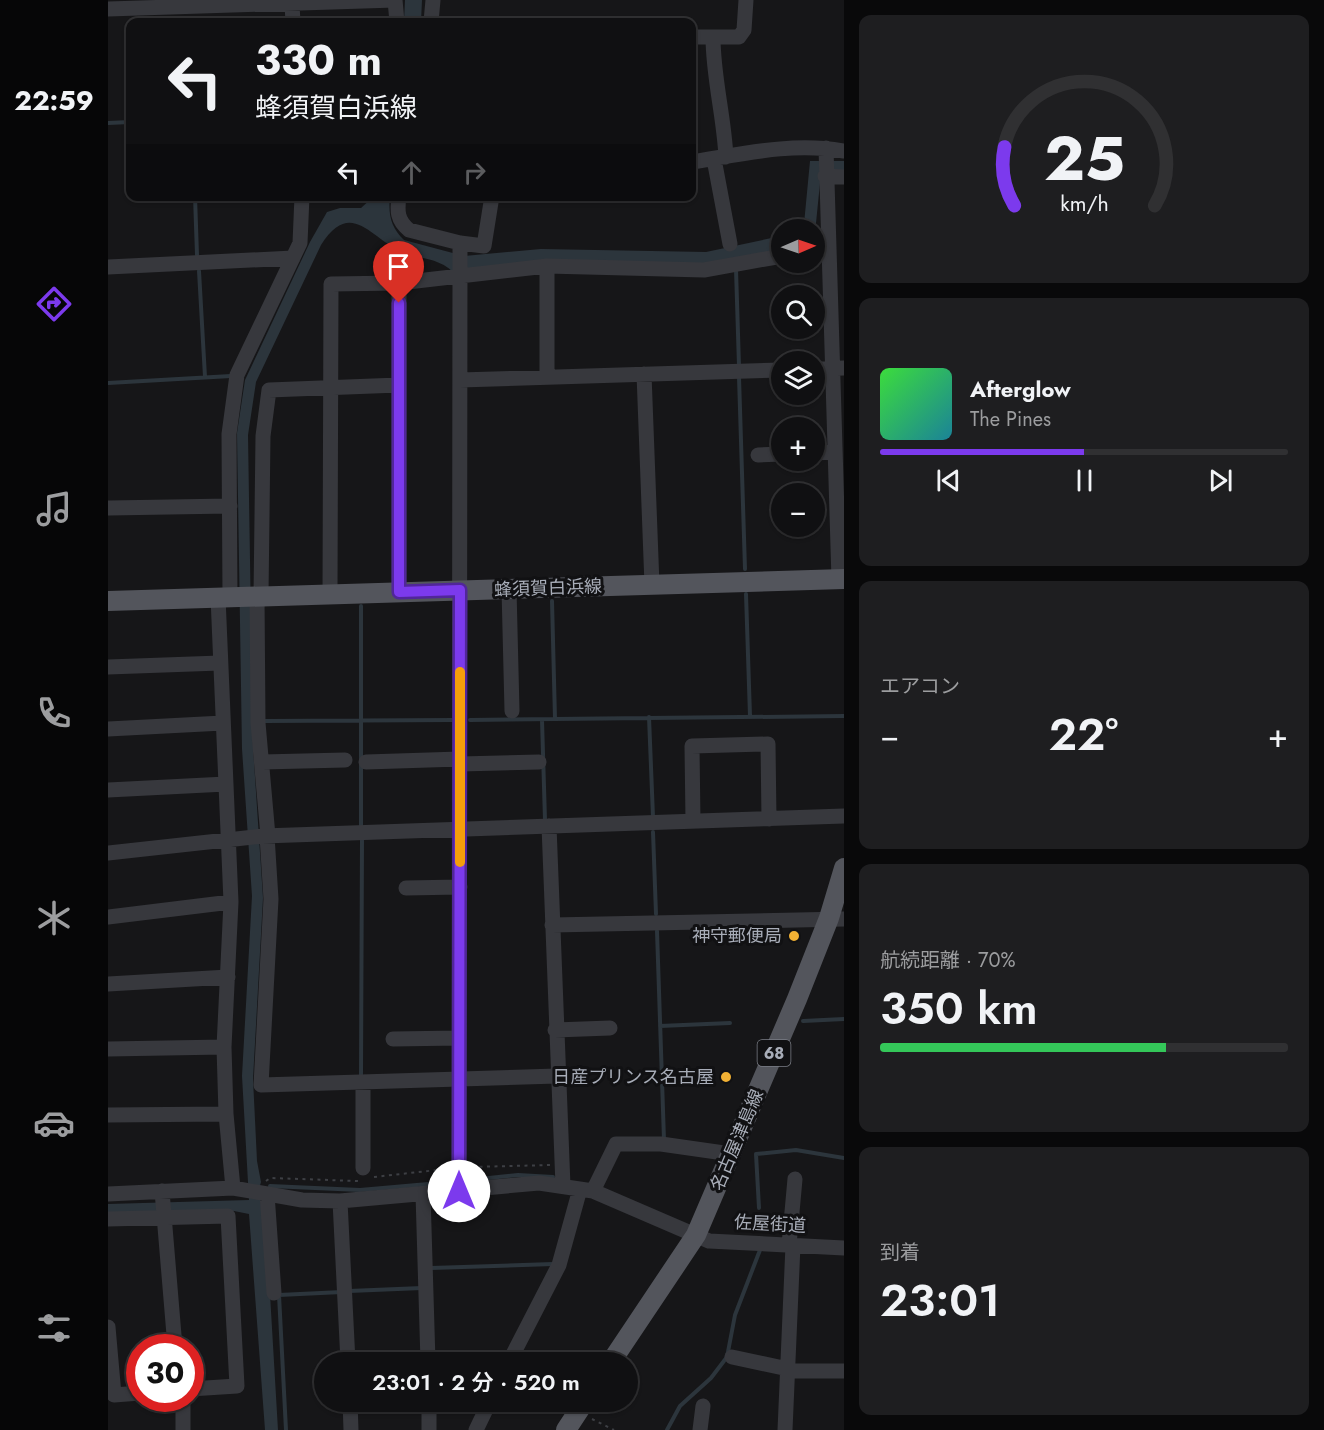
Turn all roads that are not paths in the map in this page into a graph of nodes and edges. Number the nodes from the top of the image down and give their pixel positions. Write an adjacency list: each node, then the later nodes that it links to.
1 (395, 0): 4 (street); 7 (street)
2 (433, 0): 8 (street)
3 (746, 0): 10 (street)
4 (292, 5): 5 (street); 6 (street)
5 (108, 9)
6 (293, 18)
7 (397, 18)
8 (431, 18)
9 (696, 37): 10 (street)
10 (713, 37): 13 (street)
11 (826, 150): 12 (street); 13 (street); 15 (street)
12 (844, 151)
13 (720, 158): 14 (street); 21 (street)
14 (696, 161)
15 (826, 175): 16 (street); 20 (street)
16 (844, 177)
17 (303, 201): 24 (street)
18 (398, 201): 22 (street)
19 (491, 201): 22 (street)
20 (823, 219)
21 (730, 244)
22 (460, 246): 28 (street)
23 (771, 257): 26 (street)
24 (293, 258): 25 (street); 42 (street)
25 (108, 267)
26 (547, 267): 28 (street); 33 (street)
27 (825, 272): 30 (street)
28 (459, 275): 29 (street); 34 (street)
29 (399, 283): 35 (street); 36 (street)
30 (838, 368): 38 (street)
31 (771, 370): 32 (street)
32 (644, 374): 33 (street); 45 (street)
33 (547, 377): 34 (street)
34 (460, 380): 47 (street)
35 (399, 385): 36 (street); 48 (street)
36 (330, 387): 49 (street); 50 (street)
37 (825, 452): 38 (street)
38 (835, 452): 44 (street)
39 (771, 454): 40 (street)
40 (758, 455)
41 (108, 498): 43 (street)
42 (230, 506): 43 (street); 50 (street)
43 (108, 508)
44 (841, 580): 45 (main road, 蜂須賀白浜線)
45 (652, 585): 46 (main road, 蜂須賀白浜線)
46 (509, 589): 47 (main road, 蜂須賀白浜線); 54 (street)
47 (460, 590): 48 (main road, 蜂須賀白浜線); 58 (street)
48 (399, 592): 49 (main road, 蜂須賀白浜線)
49 (330, 594): 50 (main road, 蜂須賀白浜線)
50 (242, 596): 51 (main road, 蜂須賀白浜線); 52 (street); 59 (street)
51 (108, 601)
52 (220, 663): 53 (street); 55 (street)
53 (108, 667)
54 (512, 711)
55 (223, 723): 56 (street); 62 (street)
56 (108, 729)
57 (345, 760): 59 (street)
58 (460, 761): 60 (street); 61 (street); 68 (street)
59 (262, 762): 69 (street)
60 (366, 762)
61 (539, 762)
62 (226, 783): 63 (street); 70 (street)
63 (108, 790)
64 (844, 816): 65 (street)
65 (769, 819): 66 (street); 66 (street)
66 (693, 821): 67 (street)
67 (549, 826): 68 (street); 78 (street)
68 (460, 829): 69 (street); 73 (street)
69 (266, 836): 70 (street); 89 (street)
70 (237, 839): 71 (street); 75 (street)
71 (108, 853)
72 (844, 868): 77 (main road, 名古屋津島線 / 68)
73 (460, 887): 74 (street); 83 (street)
74 (406, 888)
75 (231, 902): 76 (street); 79 (street)
76 (108, 917)
77 (837, 918): 78 (street); 92 (main road, 名古屋津島線 / 68)
78 (552, 925): 82 (street)
79 (228, 977): 80 (street); 85 (street)
80 (108, 984)
81 (610, 1028): 82 (street)
82 (555, 1030): 87 (street)
83 (459, 1038): 84 (street); 88 (street)
84 (393, 1039)
85 (224, 1047): 86 (street); 90 (street)
86 (108, 1050)
87 (557, 1076): 88 (street); 95 (street)
88 (459, 1079): 89 (street); 98 (street)
89 (363, 1082): 93 (street)
90 (226, 1114): 91 (street); 96 (street)
91 (108, 1115)
92 (730, 1154): 97 (street); 106 (main road, 名古屋津島線 / 68)
93 (364, 1176)
94 (795, 1179): 107 (street)
95 (563, 1186): 97 (street, 佐屋街道); 98 (street, 佐屋街道)
96 (239, 1188): 99 (street, 佐屋街道); 101 (street, 佐屋街道)
97 (587, 1190): 106 (street, 佐屋街道); 114 (street)
98 (459, 1191): 102 (street, 佐屋街道)
99 (264, 1193): 103 (street, 佐屋街道); 109 (street)
100 (108, 1194): 101 (street, 佐屋街道)
101 (162, 1194): 104 (street)
102 (423, 1194): 103 (street, 佐屋街道); 113 (street)
103 (340, 1202): 112 (street)
104 (163, 1216): 105 (street); 111 (street); 119 (street)
105 (108, 1219)
106 (696, 1235): 107 (street, 佐屋街道); 115 (main road, 名古屋津島線 / 68)
107 (791, 1245): 108 (street, 佐屋街道); 117 (street)
108 (844, 1248)
109 (274, 1293)
110 (108, 1327): 120 (street)
111 (174, 1334)
112 (348, 1352)
113 (428, 1352)
114 (514, 1352)
115 (618, 1352)
116 (732, 1357): 117 (street)
117 (787, 1370): 118 (street); 133 (street)
118 (844, 1371)
119 (204, 1388)
120 (126, 1394)
121 (703, 1406): 132 (street)
122 (183, 1412): 127 (street)
123 (350, 1412): 128 (street)
124 (429, 1412): 129 (street)
125 (485, 1412): 130 (street)
126 (578, 1412): 131 (main road)
127 (183, 1430)
128 (351, 1430)
129 (429, 1430)
130 (476, 1430)
131 (566, 1430)
132 (700, 1430)
133 (785, 1430)

